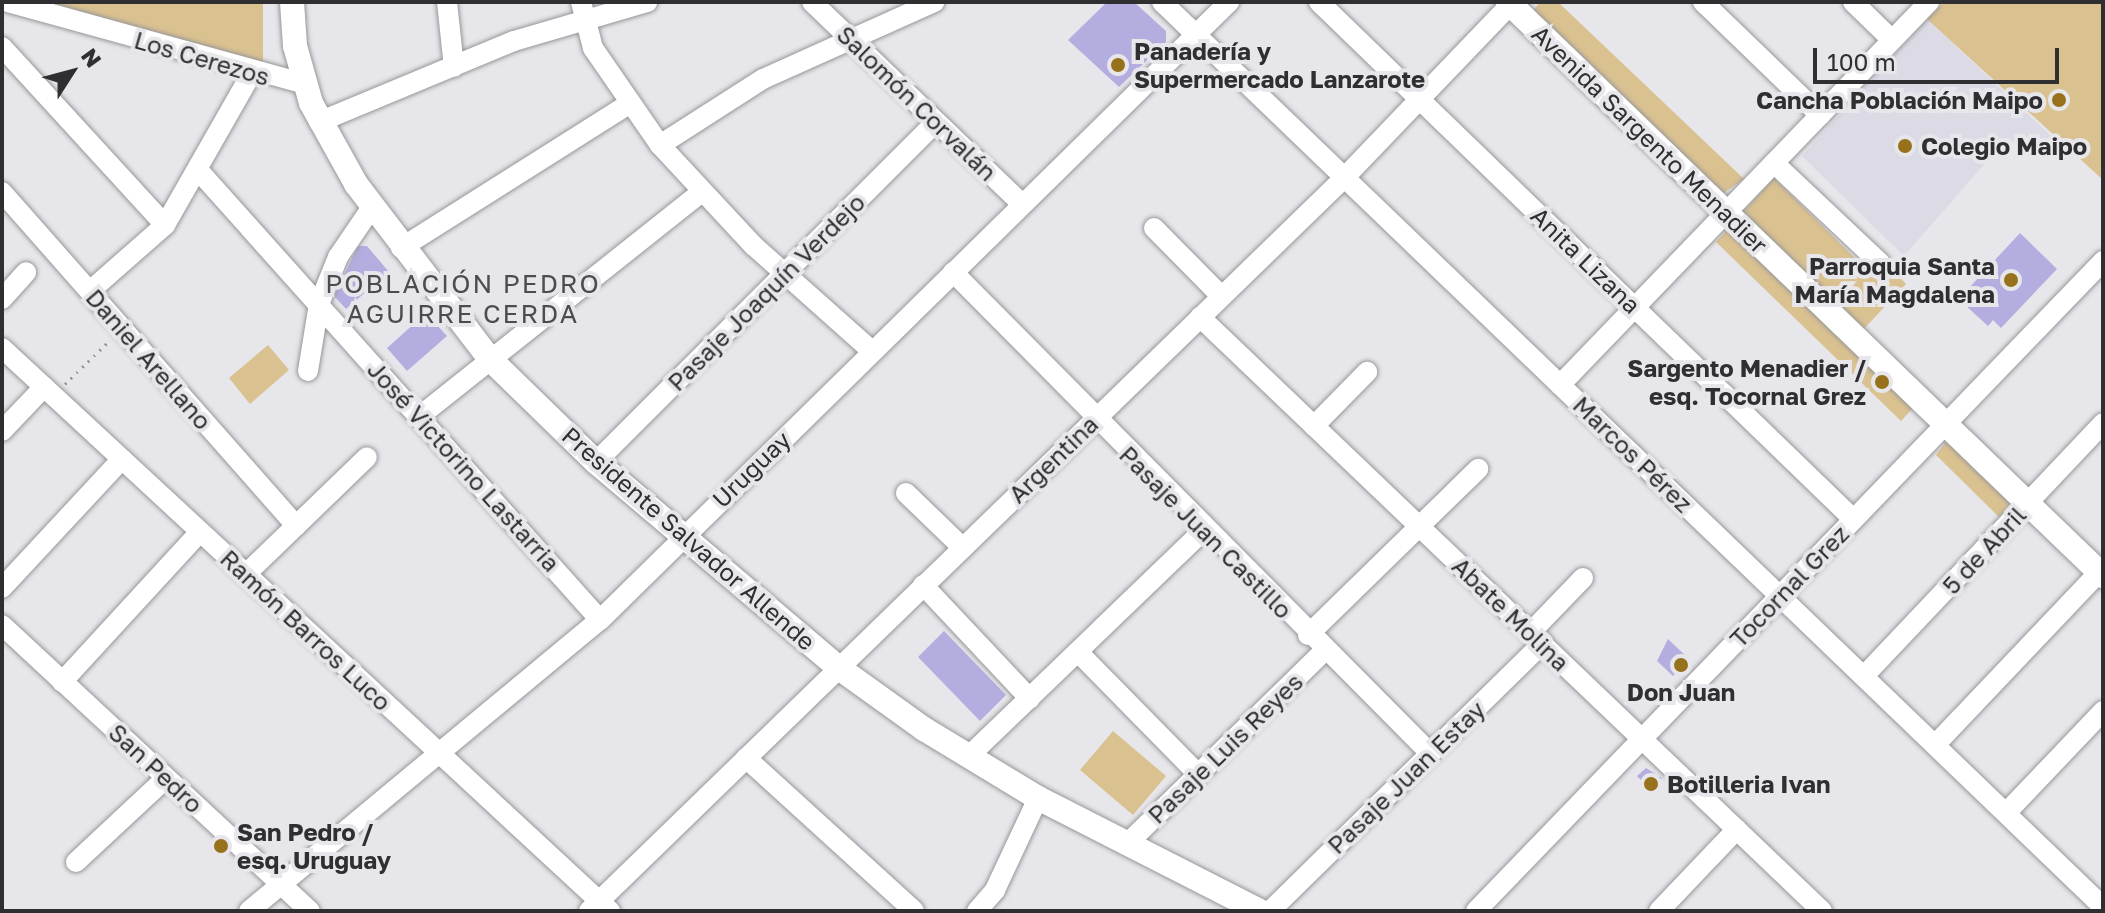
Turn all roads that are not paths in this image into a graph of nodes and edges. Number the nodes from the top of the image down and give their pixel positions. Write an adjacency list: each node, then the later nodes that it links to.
1 (8, 2): 20 (street, Los Cerezos)
2 (292, 2): 21 (main road, Presidente Salvador Allende)
3 (447, 2): 19 (street)
4 (647, 2): 14 (street)
5 (812, 2): 17 (street, Salomón Corvalán)
6 (934, 2): 17 (street)
7 (1162, 2): 15 (street, Marcos Pérez)
8 (1229, 2): 15 (street, Uruguay)
9 (1319, 2): 22 (street, Anita Lizana)
10 (1703, 2): 24 (street)
11 (1853, 2): 16 (street)
12 (1929, 2): 16 (street)
13 (1510, 3): 22 (street, Argentina); 35 (main road, Avenida Sargento Menadier)
14 (581, 11): 19 (street); 23 (street)
15 (1196, 34): 30 (street, Marcos Pérez); 33 (street, Uruguay)
16 (1892, 40): 24 (street)
17 (851, 42): 26 (street, Salomón Corvalán); 27 (street)
18 (2, 47): 36 (street)
19 (454, 67): 25 (street)
20 (251, 74): 21 (street, Los Cerezos); 29 (street)
21 (305, 84): 25 (main road, Presidente Salvador Allende)
22 (1419, 99): 30 (street, Argentina); 48 (street, Anita Lizana)
23 (629, 104): 27 (street); 38 (street)
24 (1820, 115): 28 (street)
25 (319, 122): 34 (main road, Presidente Salvador Allende)
26 (936, 122): 33 (street, Salomón Corvalán); 43 (street, Pasaje Joaquín Verdejo)
27 (660, 145): 32 (street)
28 (1774, 163): 35 (street); 40 (street)
29 (198, 170): 36 (street); 47 (street, José Victorino Lastarria)
30 (1345, 177): 45 (street, Argentina); 55 (street, Marcos Pérez)
31 (2, 192): 44 (street, Daniel Arellano)
32 (702, 192): 43 (street); 52 (street)
33 (1022, 204): 42 (street, Uruguay)
34 (372, 207): 38 (main road, Presidente Salvador Allende); 47 (street)
35 (1726, 212): 48 (street); 59 (main road, Avenida Sargento Menadier)
36 (165, 225): 44 (street)
37 (1154, 228): 45 (street)
38 (401, 248): 52 (main road, Presidente Salvador Allende)
39 (2103, 261): 59 (street, Tocornal Grez)
40 (1880, 263)
41 (26, 272): 46 (street)
42 (953, 272): 51 (street, Uruguay); 58 (street, Pasaje Juan Castillo)
43 (784, 274): 51 (street); 65 (street, Pasaje Joaquín Verdejo)
44 (90, 291): 70 (street, Daniel Arellano)
45 (1221, 296): 49 (street, Argentina)
46 (2, 299)
47 (319, 304): 53 (street); 57 (street, José Victorino Lastarria)
48 (1635, 307): 55 (street); 69 (street, Anita Lizana)
49 (1200, 317): 58 (street, Argentina); 61 (street, Abate Molina)
50 (2, 348): 56 (street, Ramón Barros Luco)
51 (872, 351): 74 (street, Uruguay)
52 (490, 359): 57 (street); 65 (main road, Presidente Salvador Allende)
53 (308, 371)
54 (1367, 372): 61 (street)
55 (1560, 385): 81 (street, Marcos Pérez)
56 (50, 392): 62 (street); 64 (street, Ramón Barros Luco)
57 (420, 416): 82 (street, José Victorino Lastarria)
58 (1094, 419): 72 (street, Pasaje Juan Castillo); 75 (street, Argentina)
59 (1945, 423): 68 (main road, Avenida Sargento Menadier); 69 (street, Tocornal Grez)
60 (2103, 423): 68 (street, 5 de Abril)
61 (1314, 426): 71 (street, Abate Molina)
62 (2, 431)
63 (367, 457): 70 (street)
64 (122, 459): 73 (street, Ramón Barros Luco); 80 (street)
65 (596, 462): 74 (main road, Presidente Salvador Allende)
66 (1478, 469): 71 (street)
67 (906, 493): 75 (street)
68 (2027, 503): 76 (main road, Avenida Sargento Menadier); 89 (street, 5 de Abril)
69 (1853, 519): 81 (street, Tocornal Grez)
70 (296, 526): 77 (street)
71 (1420, 527): 84 (street); 85 (street, Abate Molina)
72 (1204, 530): 84 (street, Pasaje Juan Castillo); 87 (street)
73 (200, 532): 77 (street, Ramón Barros Luco); 90 (street)
74 (681, 538): 82 (street, Uruguay); 88 (main road, Presidente Salvador Allende)
75 (962, 547): 79 (street, Argentina)
76 (2102, 572): 94 (street)
77 (246, 574): 96 (street, Ramón Barros Luco)
78 (1583, 578): 85 (street, Pasaje Juan Estay)
79 (923, 585): 88 (street, Argentina); 91 (street)
80 (2, 588)
81 (1780, 596): 89 (street, Marcos Pérez); 93 (street, Tocornal Grez)
82 (600, 620): 96 (street, Uruguay)
83 (2, 625): 90 (street, San Pedro)
84 (1308, 635): 86 (street, Pasaje Juan Castillo)
85 (1537, 638): 93 (street, Abate Molina); 95 (street, Pasaje Juan Estay)
86 (1324, 651): 95 (street, Pasaje Juan Castillo); 99 (street, Pasaje Luis Reyes)
87 (1078, 652): 91 (street); 99 (street)
88 (839, 668): 97 (main road, Presidente Salvador Allende); 98 (street, Argentina)
89 (1864, 676): 94 (street, Marcos Pérez)
90 (62, 682): 100 (street, San Pedro)
91 (1030, 699): 97 (street)
92 (2103, 711): 102 (street)
93 (1642, 738): 103 (street, Abate Molina); 116 (street, Tocornal Grez)
94 (1935, 745): 102 (street, Marcos Pérez)
95 (1430, 753): 115 (street, Pasaje Juan Estay)
96 (440, 754): 106 (street, Uruguay); 108 (street, Ramón Barros Luco)
97 (968, 757): 101 (main road, Presidente Salvador Allende)
98 (746, 758): 108 (street, Argentina); 112 (street)
99 (1198, 774): 104 (street, Pasaje Luis Reyes)
100 (166, 778): 105 (street); 106 (street, San Pedro)
101 (1038, 798): 104 (main road, Presidente Salvador Allende); 113 (street)
102 (2006, 813): 107 (street, Marcos Pérez)
103 (1737, 829): 109 (street, Abate Molina); 117 (street)
104 (1126, 845): 114 (main road, Presidente Salvador Allende)
105 (76, 862)
106 (278, 882): 110 (street, Uruguay); 111 (street, San Pedro)
107 (2103, 907)
108 (600, 908)
109 (1818, 910)
110 (249, 911)
111 (310, 911)
112 (914, 911)
113 (977, 911)
114 (1260, 911)
115 (1270, 911)
116 (1476, 911)
117 (1659, 911)

